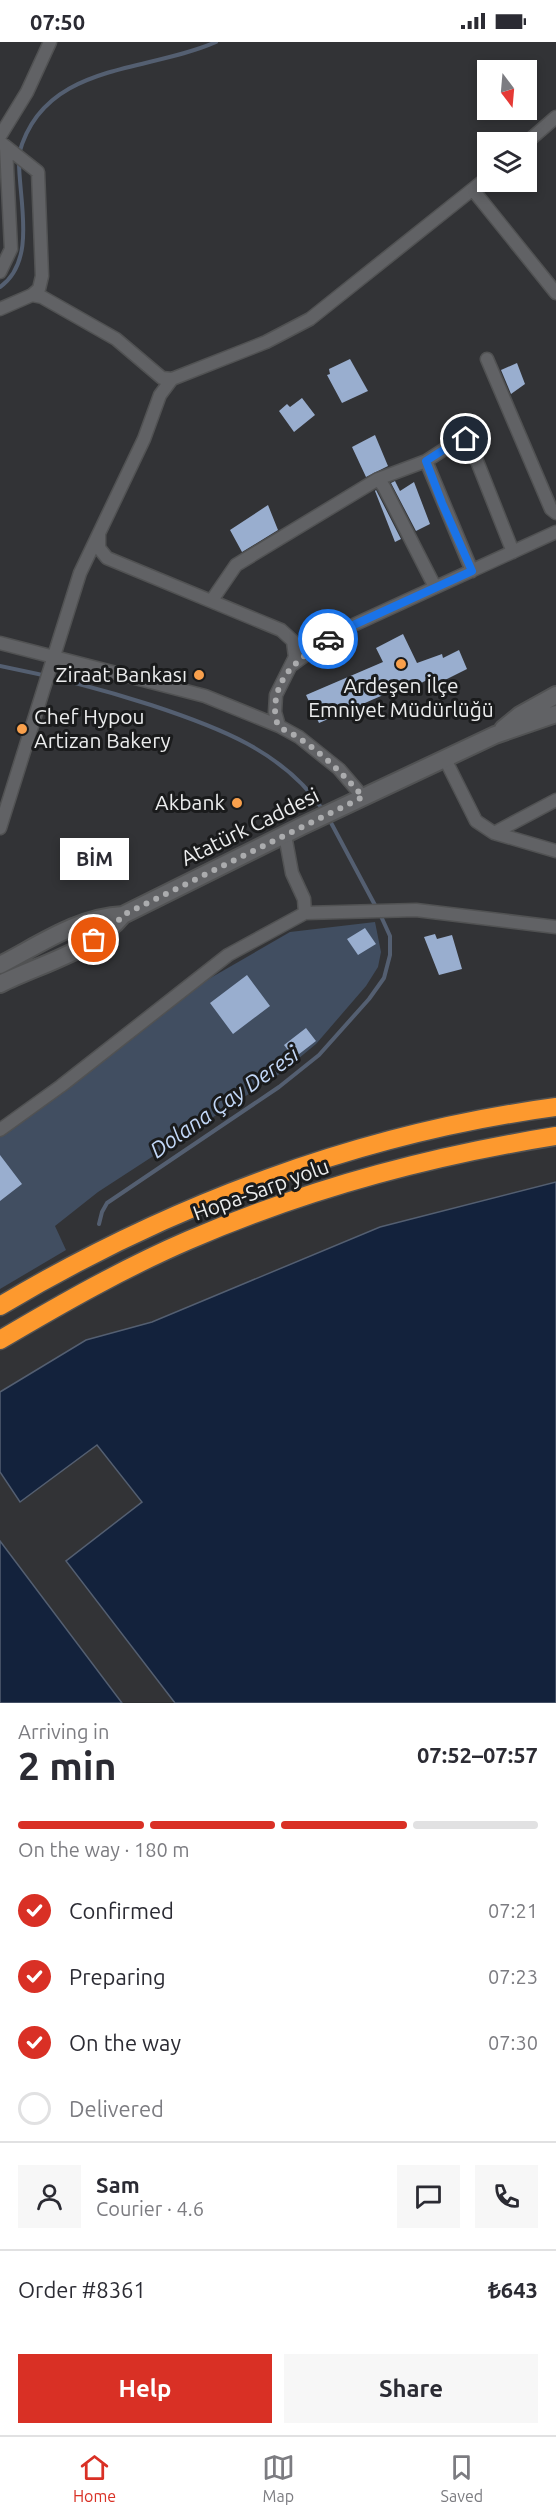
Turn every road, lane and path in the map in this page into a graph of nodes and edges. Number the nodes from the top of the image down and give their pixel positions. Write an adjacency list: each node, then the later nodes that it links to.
1 (50, 42): 4 (street)
2 (556, 117): 3 (street)
3 (537, 133)
4 (0, 136)
5 (3, 144): 8 (street); 10 (street)
6 (477, 187): 7 (street)
7 (473, 190): 9 (street); 13 (street)
8 (0, 272)
9 (556, 293)
10 (32, 295): 11 (street); 13 (street)
11 (0, 309)
12 (486, 359): 16 (street)
13 (172, 380): 17 (street)
14 (426, 461): 15 (street); 19 (street); 20 (street)
15 (378, 479): 21 (street); 22 (street)
16 (556, 513)
17 (99, 530): 22 (street); 24 (street)
18 (556, 532): 19 (street)
19 (513, 552): 20 (street)
20 (472, 571): 21 (street)
21 (435, 587): 25 (street)
22 (212, 600): 25 (street)
23 (0, 643): 24 (street)
24 (53, 661): 28 (street); 33 (street)
25 (292, 665): 28 (street)
26 (556, 695): 29 (main road, Atatürk Caddesi)
27 (556, 714): 29 (main road, Atatürk Caddesi)
28 (279, 726): 31 (street)
29 (495, 735): 30 (main road, Atatürk Caddesi)
30 (445, 759): 31 (main road, Atatürk Caddesi); 34 (street)
31 (363, 797): 35 (main road, Atatürk Caddesi)
32 (556, 800): 34 (street)
33 (0, 828)
34 (494, 833): 36 (street)
35 (285, 834): 37 (street); 38 (main road, Atatürk Caddesi)
36 (556, 851)
37 (305, 913): 39 (street); 43 (street)
38 (123, 915): 40 (main road, Atatürk Caddesi); 41 (main road, Atatürk Caddesi)
39 (556, 927)
40 (0, 965)
41 (0, 984)
42 (556, 1107): 45 (highway, Hopa-Sarp yolu)
43 (0, 1130)
44 (556, 1136): 46 (highway, Hopa-Sarp yolu)
45 (0, 1306)
46 (0, 1340)

